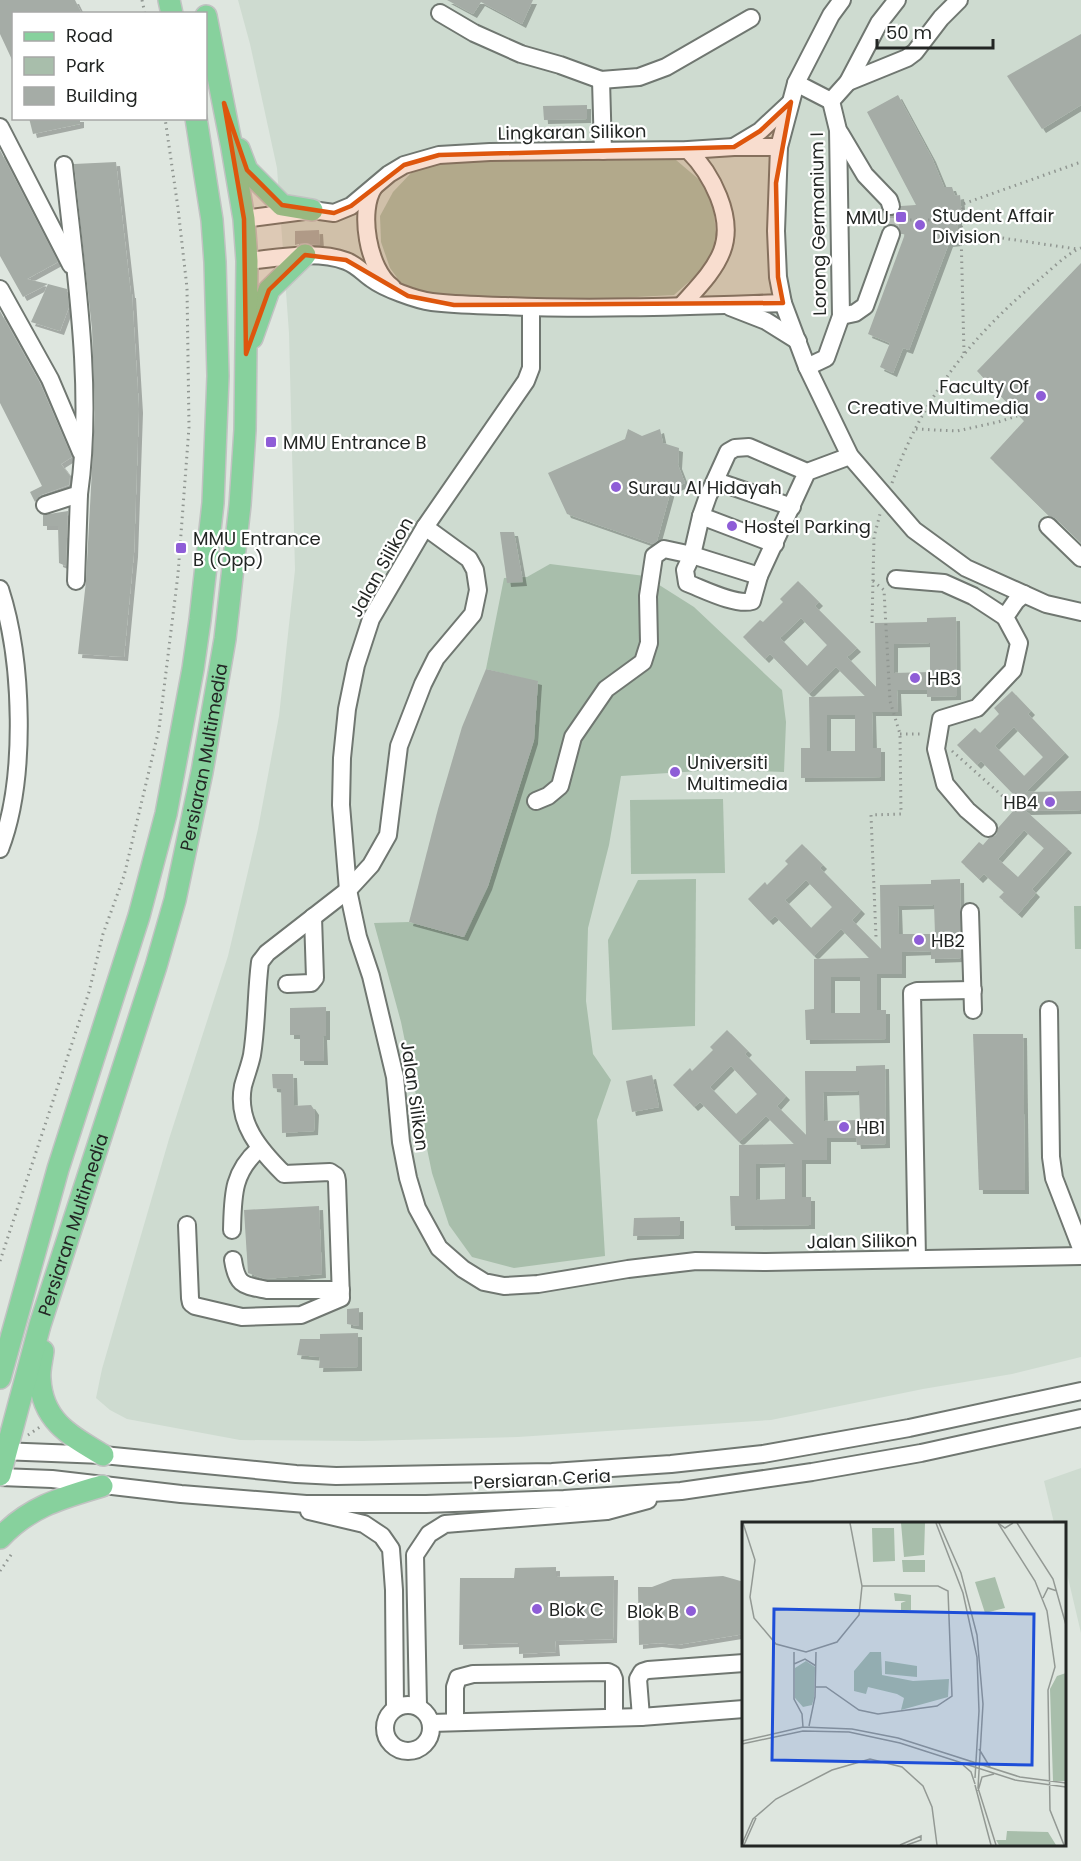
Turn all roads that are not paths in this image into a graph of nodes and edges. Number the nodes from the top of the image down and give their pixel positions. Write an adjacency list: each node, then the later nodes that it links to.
1 (842, 0): 9 (street)
2 (897, 0): 8 (street)
3 (959, 0): 8 (street)
4 (440, 13): 7 (street)
5 (751, 18): 7 (street)
6 (207, 24): 12 (main road, Persiaran Multimedia)
7 (601, 80): 19 (street)
8 (848, 82): 10 (street)
9 (796, 83): 10 (street); 11 (street)
10 (831, 101): 15 (street, Lorong Germanium I)
11 (791, 102): 16 (street); 17 (street)
12 (224, 103): 22 (main road); 23 (main road, Persiaran Multimedia)
13 (196, 120): 75 (main road, Persiaran Multimedia)
14 (0, 127): 26 (street)
15 (838, 130): 33 (street, Lorong Germanium I); 33 (street)
16 (734, 147): 17 (street, Lingkaran Silikon); 18 (street, Lingkaran Silikon)
17 (779, 147): 29 (street)
18 (688, 150): 19 (street, Lingkaran Silikon); 31 (street)
19 (603, 151): 21 (street, Lingkaran Silikon)
20 (64, 165): 26 (street)
21 (374, 187): 22 (street, Lingkaran Silikon); 28 (street)
22 (312, 210): 23 (street, Lingkaran Silikon)
23 (244, 219): 25 (main road, Persiaran Multimedia)
24 (305, 255): 25 (street); 28 (street); 35 (main road)
25 (247, 261): 35 (main road, Persiaran Multimedia)
26 (76, 274): 38 (street)
27 (0, 289): 38 (street)
28 (408, 296): 32 (street)
29 (783, 303): 30 (street); 34 (street)
30 (724, 305): 31 (street); 34 (street)
31 (681, 306): 32 (street)
32 (531, 307): 45 (street, Jalan Silikon)
33 (841, 315): 36 (street, Lorong Germanium I)
34 (798, 341): 36 (street)
35 (246, 354): 74 (main road, Persiaran Multimedia)
36 (807, 367): 37 (street)
37 (850, 456): 39 (street); 54 (street)
38 (83, 457): 41 (street)
39 (807, 472): 40 (street); 43 (street)
40 (716, 481): 43 (street); 44 (street)
41 (79, 494): 42 (street); 52 (street)
42 (45, 504)
43 (792, 507): 47 (street)
44 (701, 516): 47 (street); 48 (street)
45 (425, 526): 60 (street, Jalan Silikon); 60 (street)
46 (1048, 526): 49 (street)
47 (775, 544): 50 (street)
48 (692, 555): 50 (street); 50 (street); 57 (street)
49 (1081, 558)
50 (759, 576)
51 (896, 579): 56 (street)
52 (76, 581)
53 (0, 590): 59 (street)
54 (1024, 594): 55 (street); 56 (street)
55 (1081, 612)
56 (1005, 617): 58 (street)
57 (536, 801)
58 (988, 828)
59 (0, 849)
60 (348, 890): 62 (street); 72 (street, Jalan Silikon)
61 (970, 912): 64 (street)
62 (313, 917): 63 (street); 67 (street)
63 (287, 984)
64 (973, 990): 65 (street); 72 (street)
65 (973, 1010)
66 (1049, 1010): 70 (street)
67 (260, 1149): 69 (street); 76 (street)
68 (187, 1225): 76 (street)
69 (232, 1230)
70 (1081, 1248)
71 (1081, 1256): 72 (street, Jalan Silikon)
72 (917, 1259)
73 (233, 1260): 76 (street)
74 (58, 1265): 81 (main road, Persiaran Multimedia); 82 (main road)
75 (25, 1286): 77 (main road); 78 (main road, Persiaran Multimedia)
76 (341, 1290)
77 (0, 1349)
78 (0, 1378)
79 (1081, 1391): 82 (street, Persiaran Ceria)
80 (1081, 1418): 85 (street, Persiaran Ceria)
81 (3, 1451): 82 (street, Persiaran Ceria); 83 (main road, Persiaran Multimedia)
82 (104, 1455)
83 (0, 1476): 84 (street, Persiaran Ceria)
84 (102, 1486): 86 (street, Persiaran Ceria); 87 (main road)
85 (681, 1491): 86 (street, Persiaran Ceria); 89 (street)
86 (261, 1502): 90 (street)
87 (0, 1538)
88 (742, 1663): 93 (street)
89 (418, 1706): 90 (street); 95 (street)
90 (395, 1708): 95 (street)
91 (742, 1709): 93 (street)
92 (614, 1717): 93 (street); 94 (street); 94 (street)
93 (641, 1717)
94 (455, 1722): 95 (street)
95 (431, 1723)

